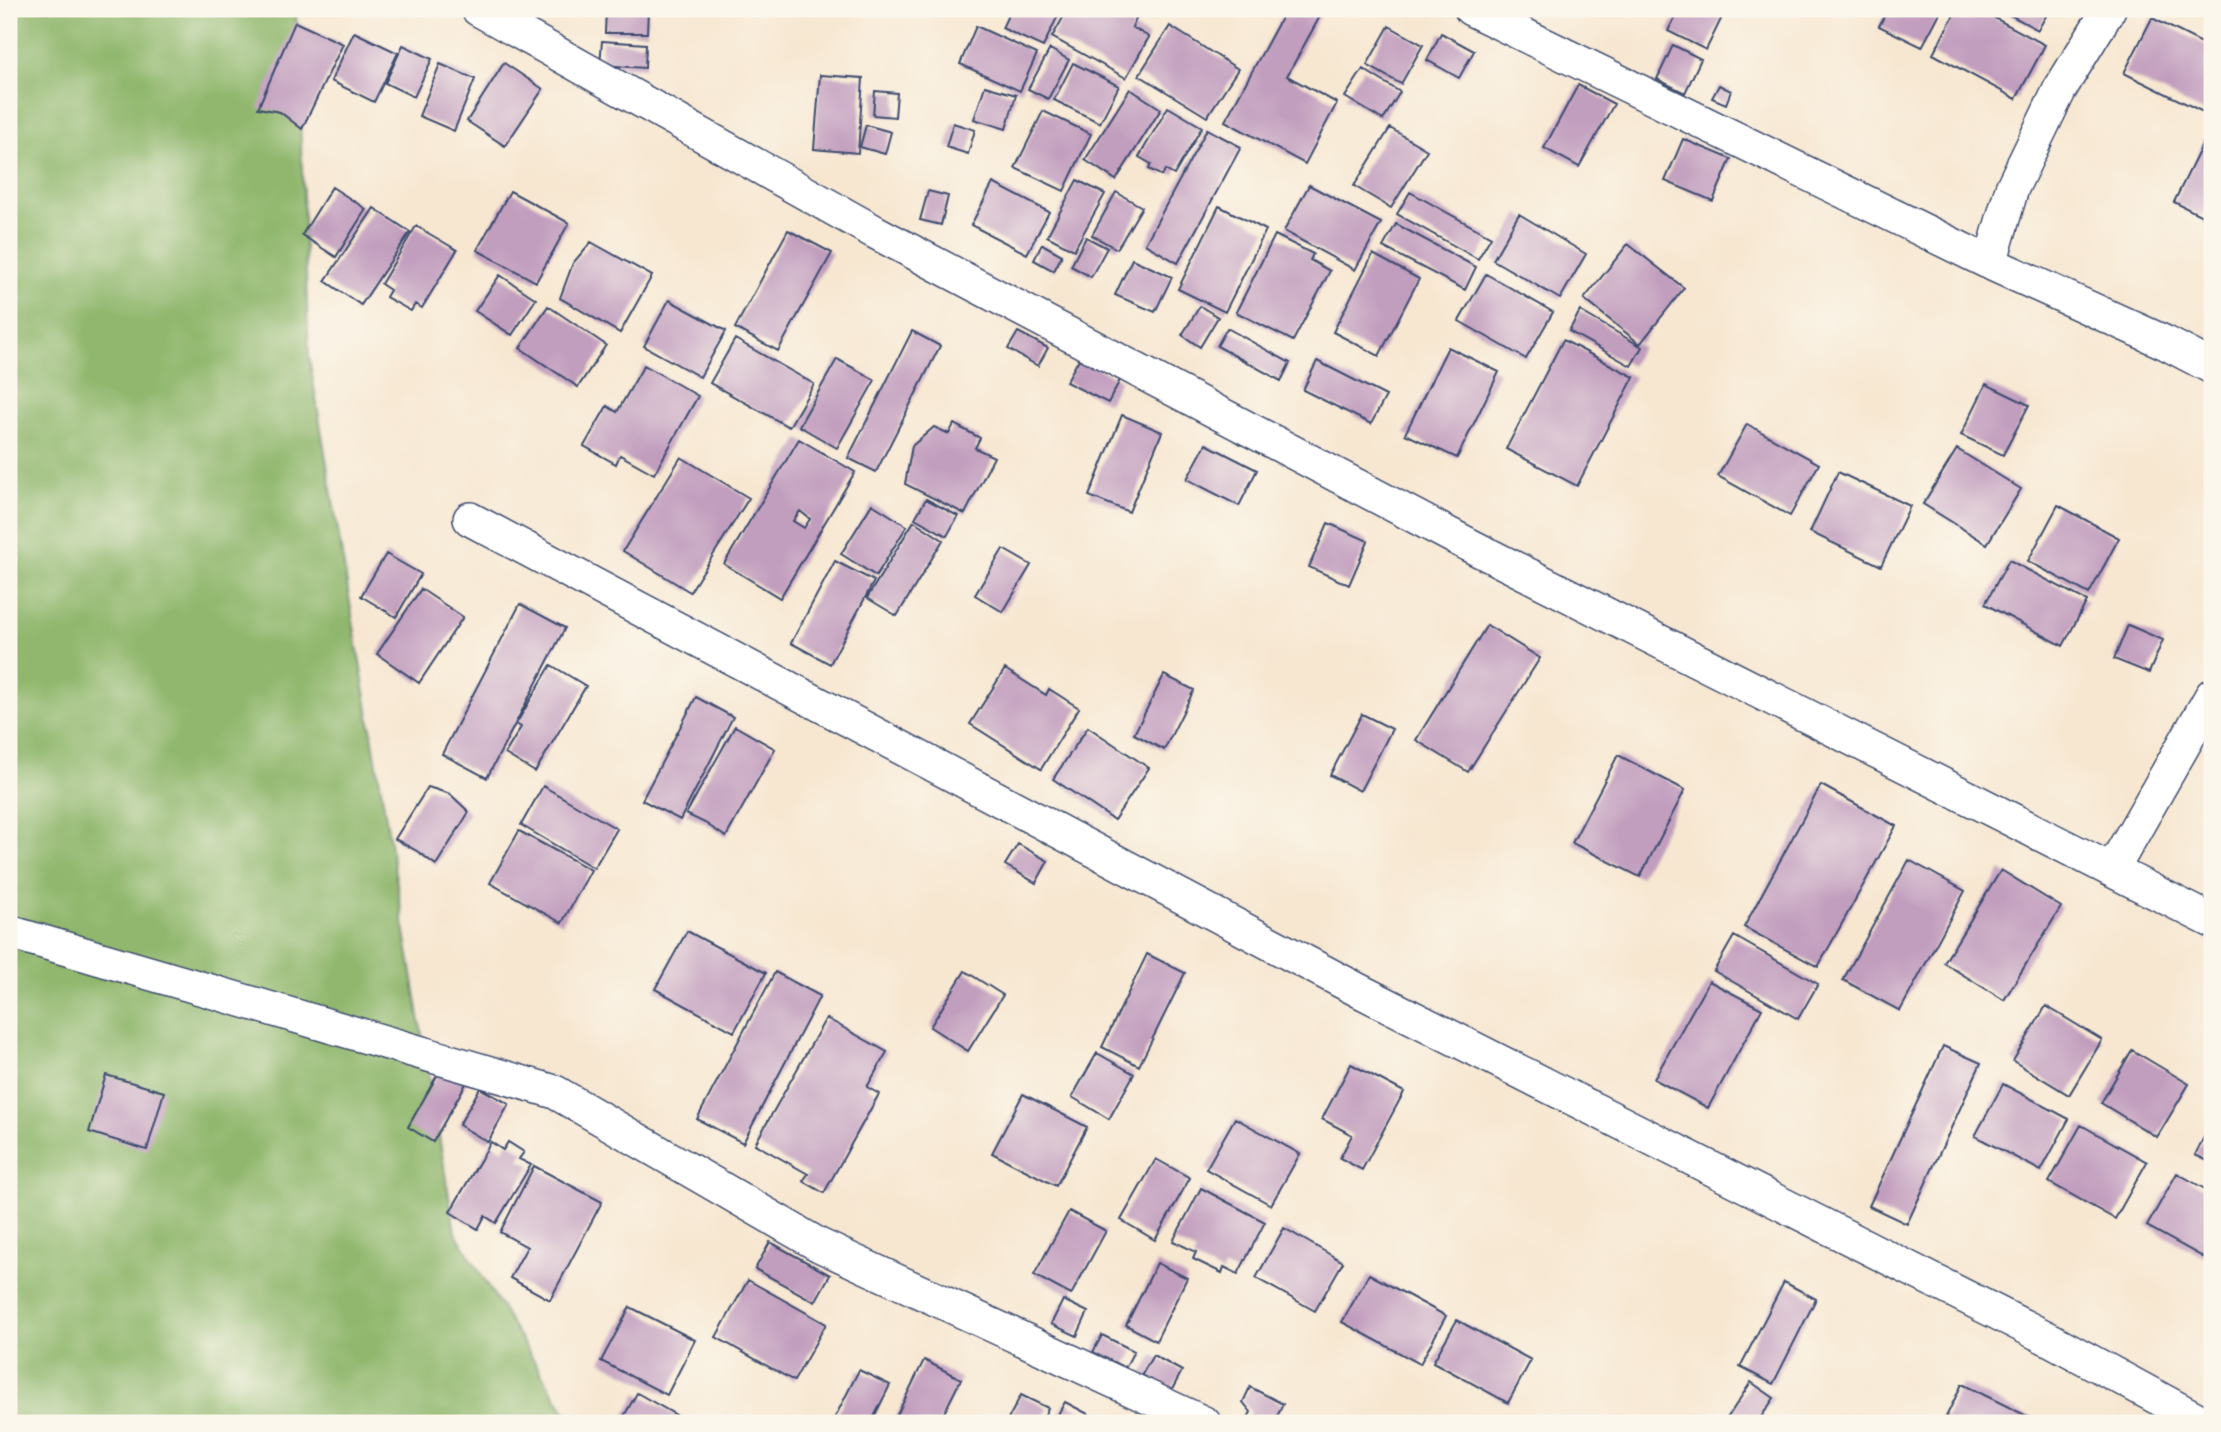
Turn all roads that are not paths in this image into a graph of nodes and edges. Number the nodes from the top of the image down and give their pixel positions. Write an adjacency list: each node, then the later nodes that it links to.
1 (478, 9): 8 (street)
2 (1471, 9): 4 (street)
3 (2109, 9): 4 (street)
4 (1990, 263): 5 (street)
5 (2212, 367)
6 (470, 519): 12 (street)
7 (2212, 695): 8 (street)
8 (2112, 870): 9 (street)
9 (2212, 921)
10 (9, 932): 11 (street)
11 (1204, 1423)
12 (2204, 1423)

